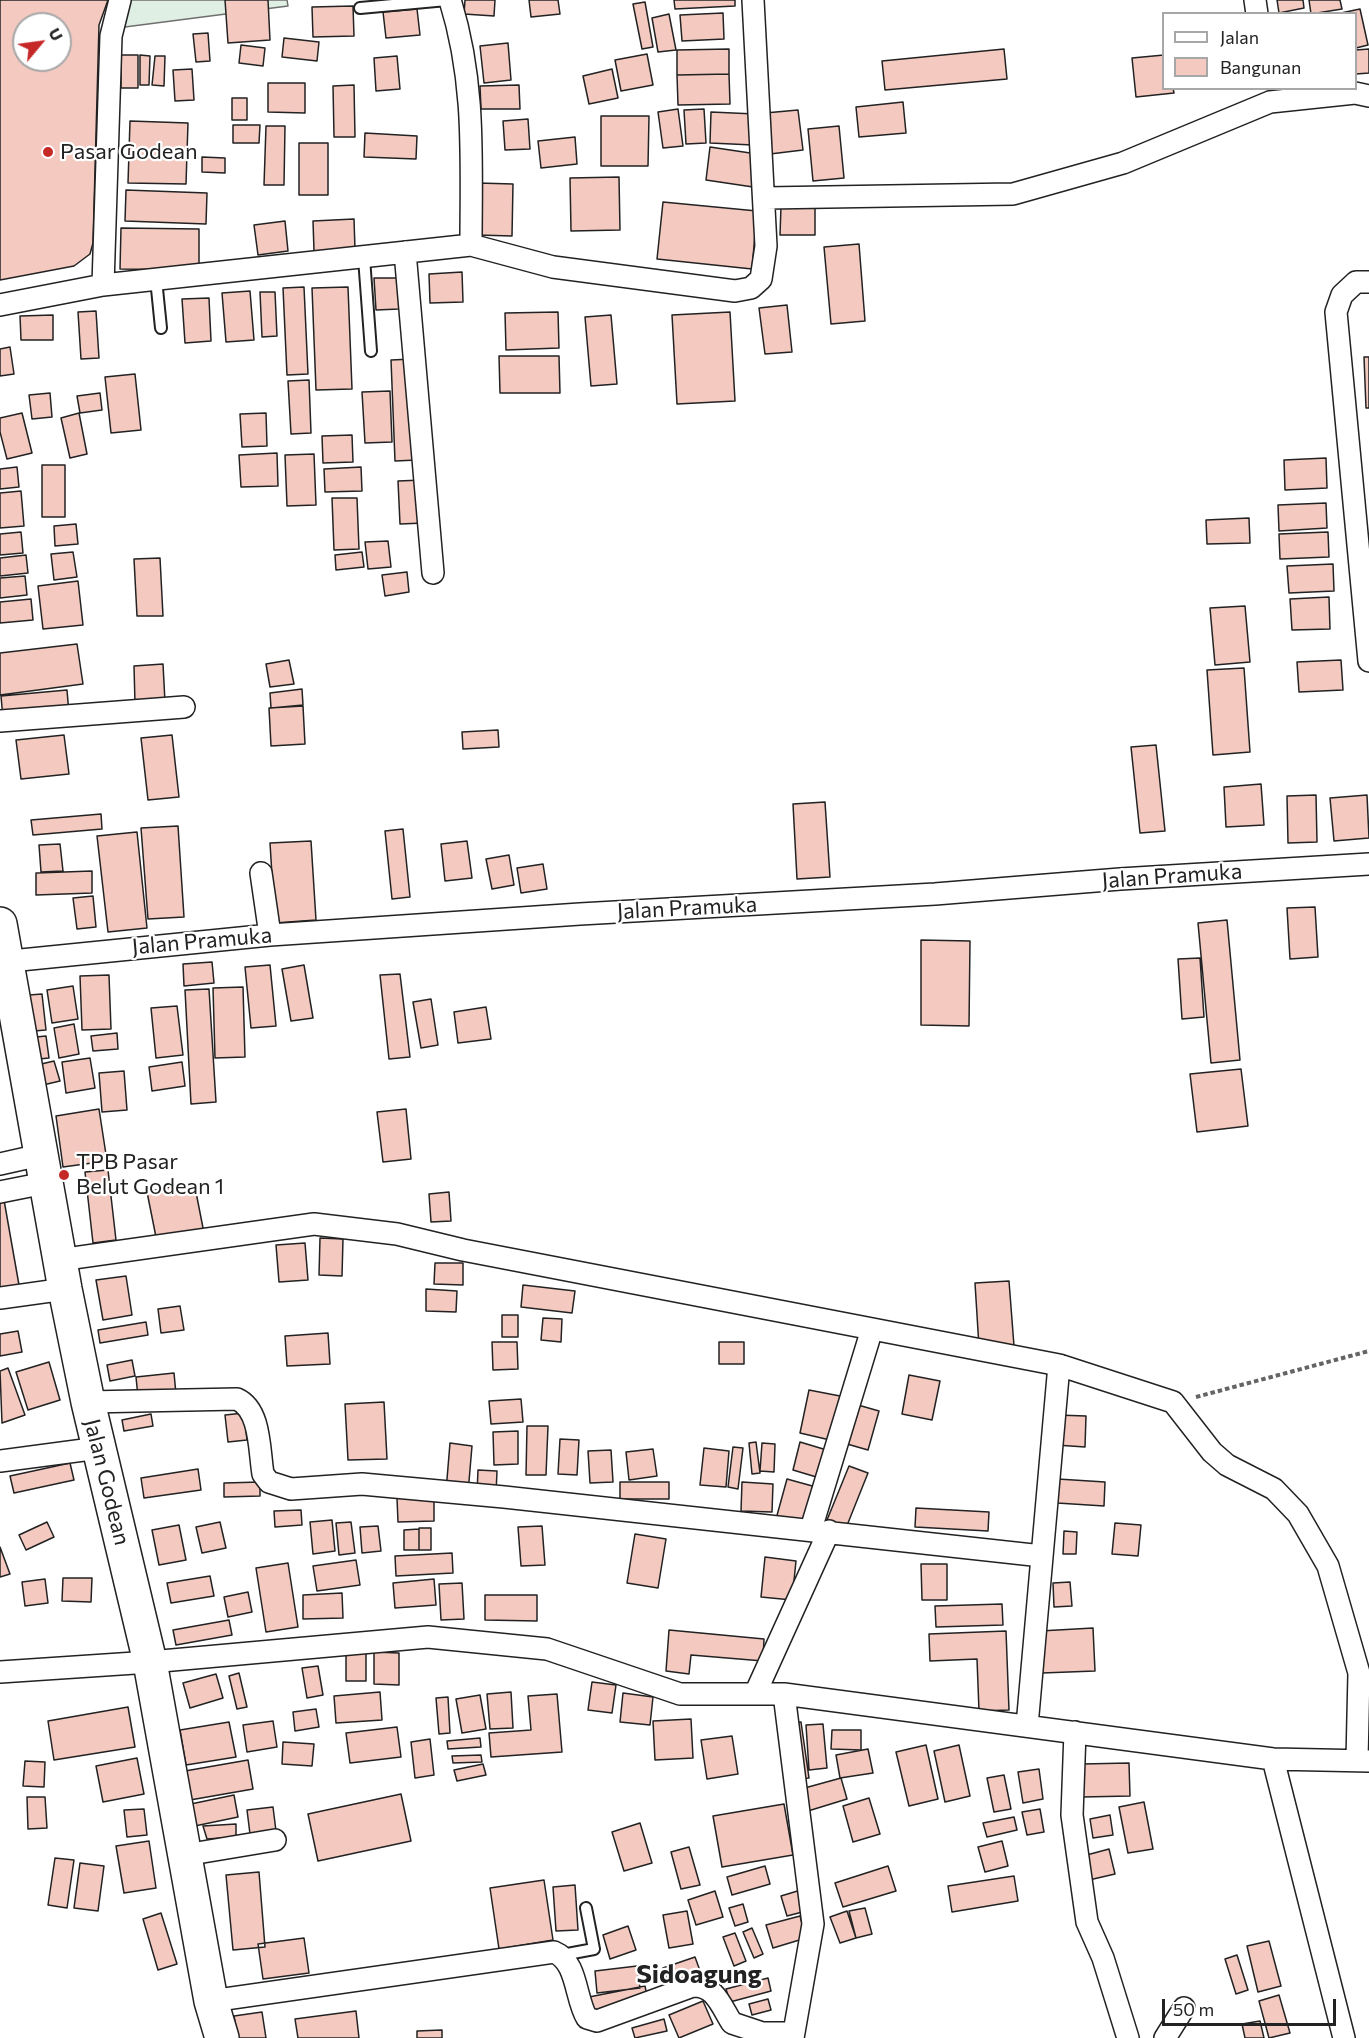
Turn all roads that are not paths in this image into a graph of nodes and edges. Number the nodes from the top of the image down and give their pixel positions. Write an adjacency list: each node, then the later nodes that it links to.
1 (120, 0): 13 (street)
2 (449, 0): 4 (lane); 8 (street)
3 (753, 0): 7 (street)
4 (360, 8)
5 (1269, 95): 6 (street); 7 (street)
6 (1369, 96)
7 (766, 198): 8 (street)
8 (471, 245): 9 (street)
9 (405, 252): 10 (street); 17 (street)
10 (364, 258): 11 (street); 16 (lane)
11 (156, 279): 13 (street); 15 (lane)
12 (1369, 282): 18 (street)
13 (103, 285): 14 (street)
14 (0, 305)
15 (161, 328)
16 (371, 351)
17 (433, 573)
18 (1369, 660)
19 (184, 707): 20 (street)
20 (0, 721)
21 (1369, 864): 24 (street, Jalan Pramuka)
22 (261, 873): 24 (street)
23 (0, 924): 25 (main road, Jalan Godean)
24 (270, 935): 25 (street, Jalan Pramuka)
25 (3, 961): 27 (main road, Jalan Godean)
26 (0, 1164): 27 (street)
27 (43, 1169): 28 (street); 29 (main road, Jalan Godean)
28 (0, 1192)
29 (62, 1275): 30 (street); 31 (street); 33 (main road, Jalan Godean)
30 (0, 1298)
31 (872, 1329): 32 (street); 36 (street)
32 (1059, 1365): 37 (street); 45 (street)
33 (88, 1402): 34 (main road, Jalan Godean); 36 (street)
34 (99, 1448): 35 (street); 38 (main road, Jalan Godean)
35 (0, 1461)
36 (820, 1530): 37 (street); 40 (street)
37 (1042, 1556): 42 (street)
38 (150, 1662): 39 (street); 40 (street); 47 (main road, Jalan Godean)
39 (0, 1672)
40 (755, 1694): 41 (street)
41 (784, 1694): 42 (street); 52 (street)
42 (1028, 1726): 43 (street)
43 (1075, 1732): 44 (street); 54 (street)
44 (1273, 1759): 45 (street); 56 (street)
45 (1363, 1760)
46 (275, 1840): 47 (street)
47 (185, 1855): 50 (main road, Jalan Godean)
48 (586, 1908): 49 (lane)
49 (562, 1955): 50 (street); 52 (street)
50 (211, 2001): 53 (main road, Jalan Godean)
51 (1184, 2008): 55 (street)
52 (793, 2036)
53 (222, 2038)
54 (1128, 2038)
55 (1165, 2038)
56 (1344, 2038)

